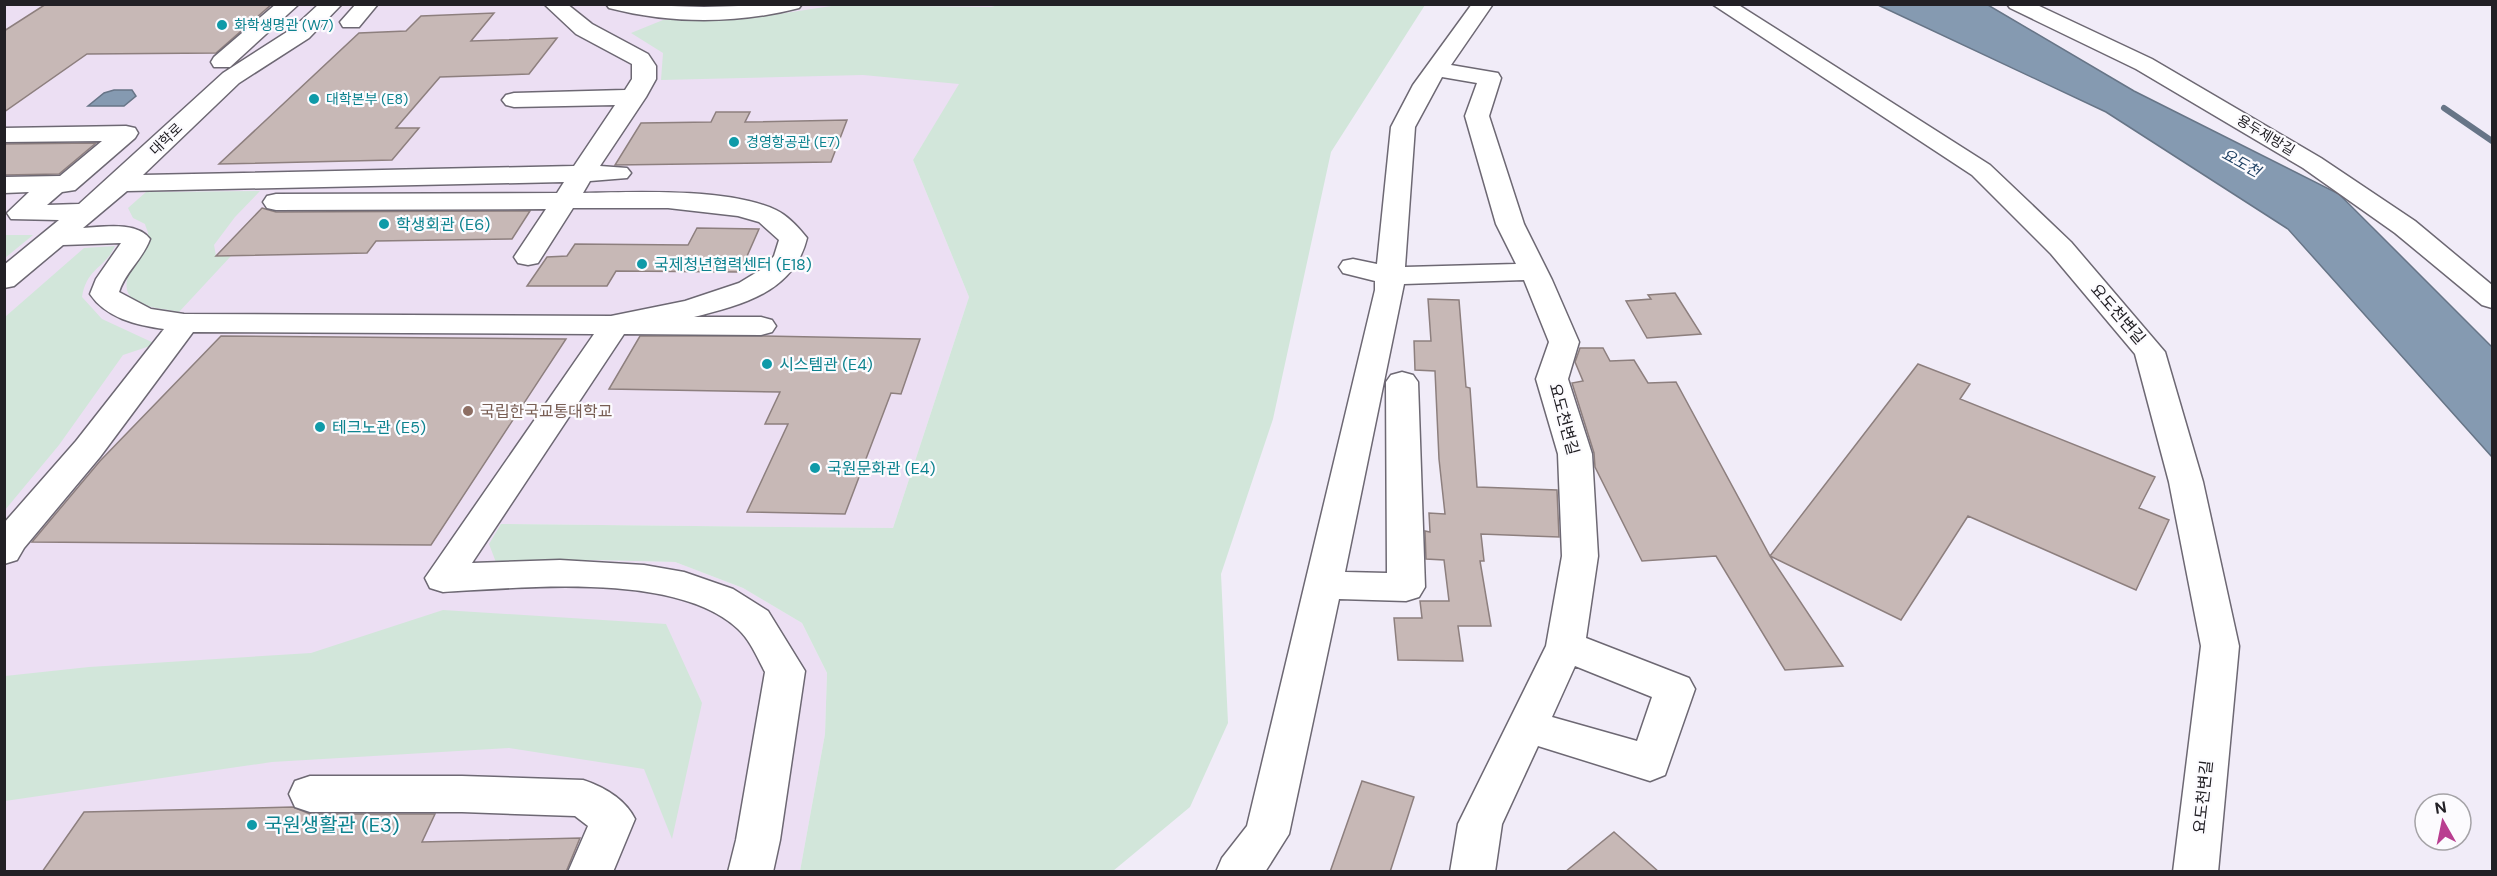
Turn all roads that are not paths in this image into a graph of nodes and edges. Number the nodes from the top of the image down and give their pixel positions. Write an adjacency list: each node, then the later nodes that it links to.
1 (289, 4): 11 (street)
2 (332, 4): 20 (street, 대학로)
3 (368, 4): 10 (street)
4 (554, 4): 13 (street)
5 (616, 4): 6 (street)
6 (792, 4)
7 (1483, 4): 12 (street)
8 (1722, 4): 46 (street, 요도천변길)
9 (2017, 4): 32 (street, 용두제방길)
10 (351, 22)
11 (222, 62)
12 (1437, 69): 29 (street, 요도천변길); 30 (street)
13 (634, 97): 14 (street); 18 (street)
14 (578, 99): 15 (street); 16 (street)
15 (514, 100)
16 (564, 119)
17 (4, 135): 21 (street)
18 (584, 173): 19 (street); 20 (street); 23 (street)
19 (618, 173)
20 (120, 183): 25 (street, 대학로)
21 (56, 184): 22 (street); 25 (street)
22 (4, 185)
23 (567, 199): 24 (street); 27 (street); 34 (street)
24 (276, 202)
25 (86, 212): 26 (street, 대학로)
26 (56, 237): 31 (street, 대학로); 33 (street)
27 (528, 257)
28 (1353, 267): 30 (street)
29 (1533, 270): 30 (street); 39 (street, 요도천변길)
30 (1390, 276): 38 (street)
31 (4, 280)
32 (2493, 299)
33 (184, 323): 34 (street); 37 (street)
34 (616, 324): 35 (street); 43 (street)
35 (761, 326)
36 (1402, 382): 38 (street)
37 (4, 551)
38 (1324, 585): 44 (street)
39 (1565, 646): 40 (street, 요도천변길); 40 (street)
40 (1527, 726): 45 (street, 요도천변길)
41 (310, 794): 42 (street)
42 (590, 872)
43 (750, 872)
44 (1238, 872)
45 (1472, 872)
46 (2195, 872)

